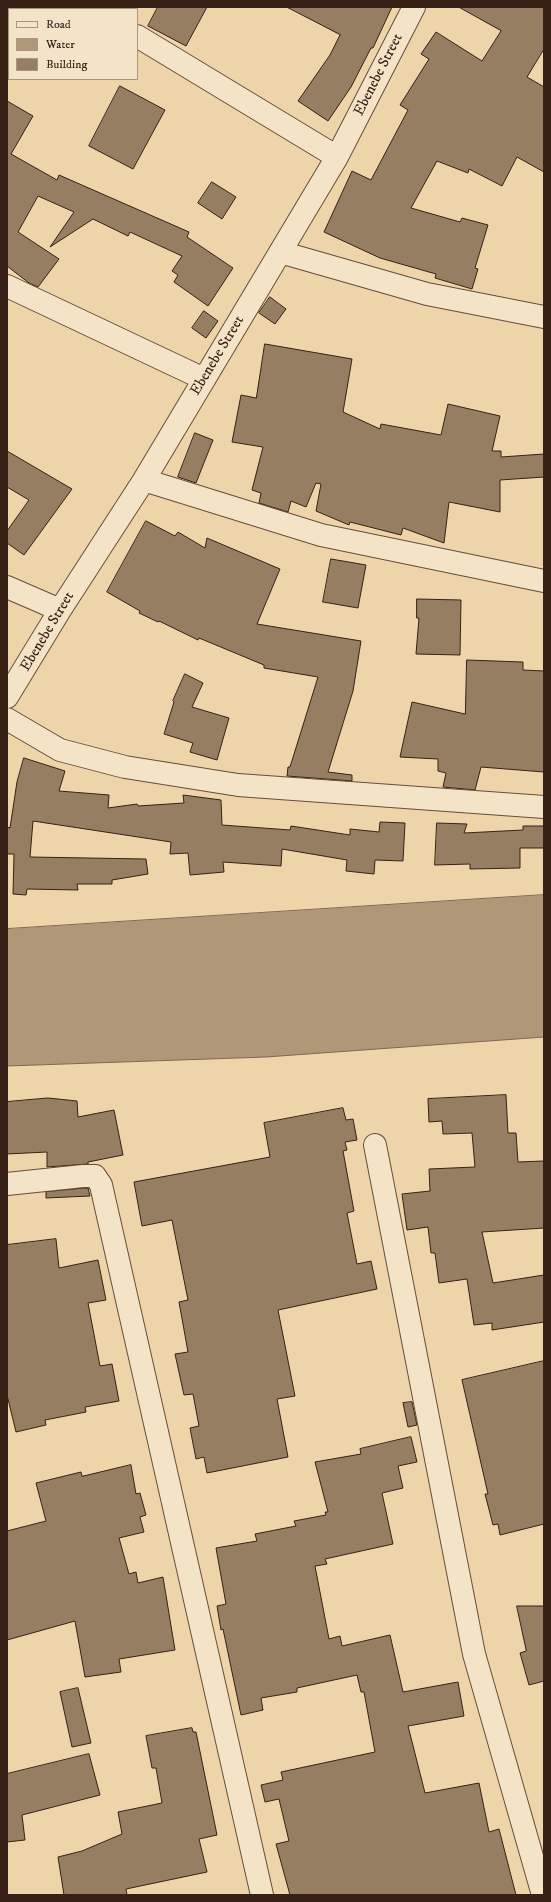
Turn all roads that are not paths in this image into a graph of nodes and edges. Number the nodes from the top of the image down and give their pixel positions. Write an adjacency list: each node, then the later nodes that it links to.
1 (414, 7): 3 (street, Ebenebe Street)
2 (138, 37): 3 (street)
3 (338, 156): 4 (street, Ebenebe Street)
4 (280, 252): 6 (street); 7 (street, Ebenebe Street)
5 (7, 286): 7 (street)
6 (544, 318)
7 (204, 379): 8 (street, Ebenebe Street)
8 (144, 480): 9 (street); 11 (street, Ebenebe Street)
9 (544, 581)
10 (7, 587): 11 (street)
11 (60, 610): 12 (street, Ebenebe Street)
12 (7, 697)
13 (7, 719): 14 (street)
14 (544, 807)
15 (375, 1145): 18 (street)
16 (7, 1184): 17 (street)
17 (262, 1895)
18 (543, 1895)

